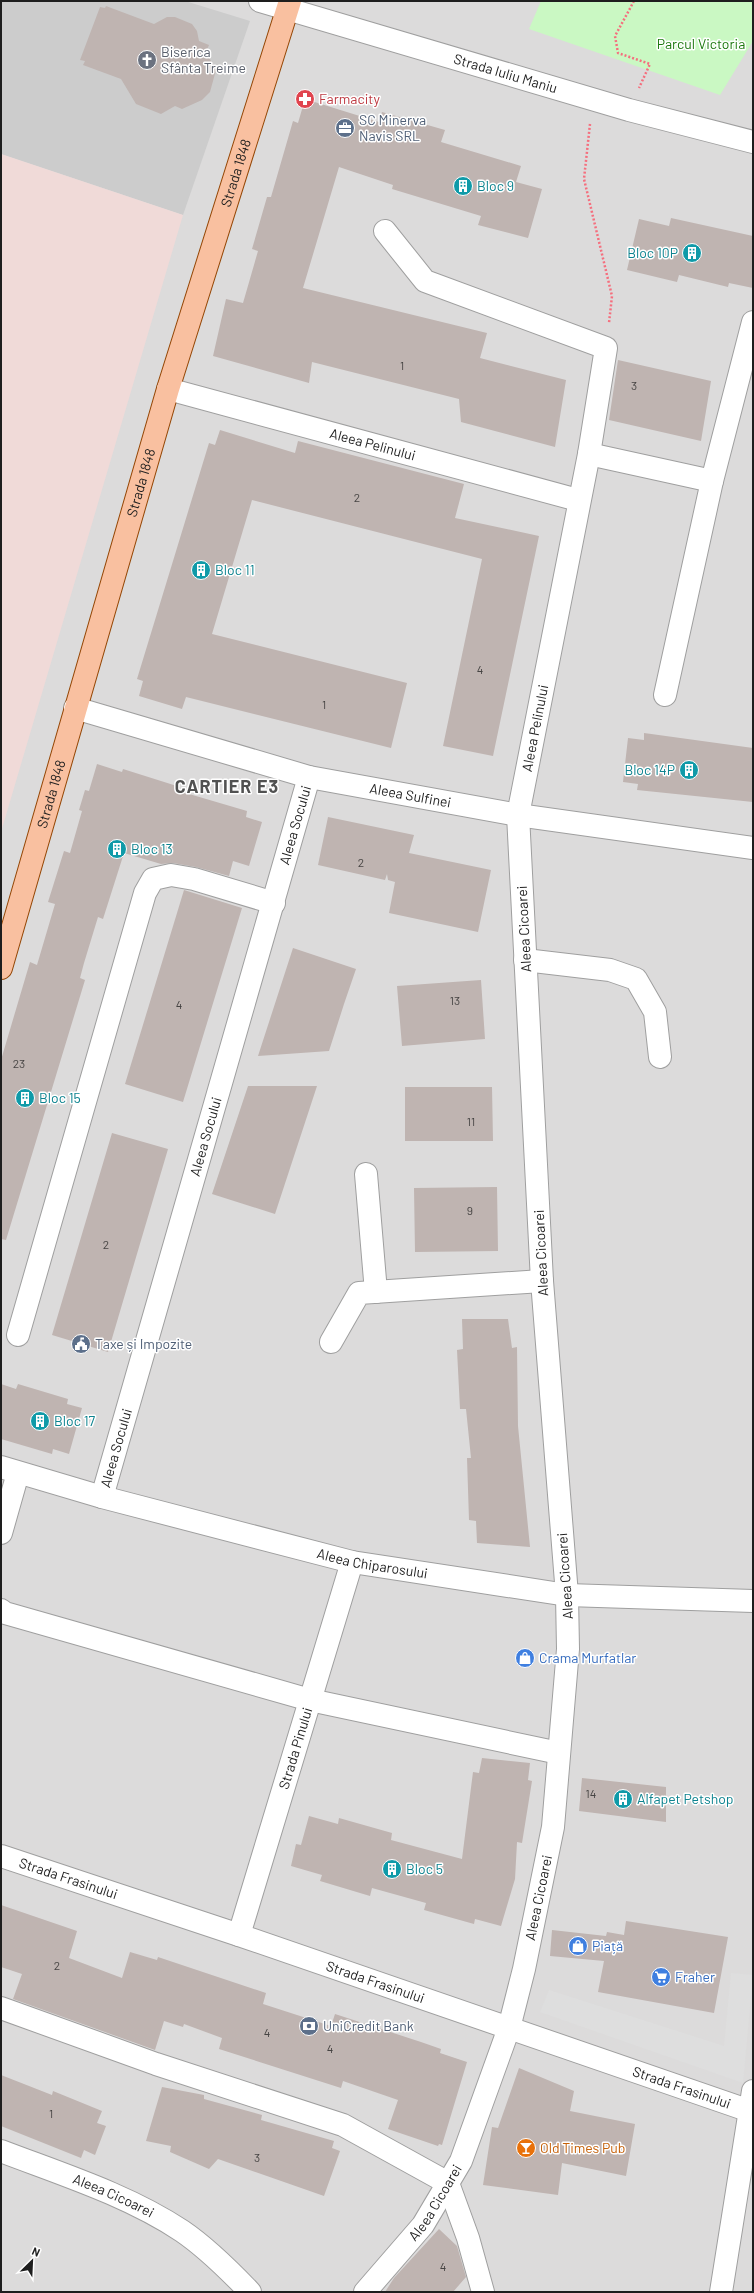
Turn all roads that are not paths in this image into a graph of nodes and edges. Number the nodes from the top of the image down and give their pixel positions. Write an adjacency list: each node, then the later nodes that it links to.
1 (260, 1): 2 (street, Strada Iuliu Maniu)
2 (289, 5): 3 (street, Strada Iuliu Maniu); 6 (main road, Strada 1848)
3 (753, 142)
4 (385, 231): 7 (street, Aleea Pelinului)
5 (753, 322): 8 (street)
6 (168, 389): 9 (street, Aleea Pelinului); 11 (main road, Strada 1848)
7 (589, 454): 8 (street); 9 (street, Aleea Pelinului)
8 (712, 481): 10 (street)
9 (578, 500): 13 (street, Aleea Pelinului)
10 (665, 695)
11 (75, 708): 12 (street, Aleea Sulfinei); 17 (main road, Strada 1848)
12 (309, 777): 13 (street, Aleea Sulfinei); 15 (street, Aleea Socului)
13 (518, 815): 14 (street, Aleea Sulfinei); 16 (street, Aleea Cicoarei)
14 (753, 848)
15 (274, 902): 22 (street); 25 (street, Aleea Socului)
16 (526, 960): 18 (street); 20 (street, Aleea Cicoarei)
17 (1, 968)
18 (660, 1057)
19 (366, 1174): 21 (street)
20 (542, 1281): 21 (street); 28 (street, Aleea Cicoarei)
21 (376, 1292): 23 (street)
22 (18, 1334)
23 (331, 1342)
24 (10, 1470): 25 (street, Aleea Chiparosului); 26 (street)
25 (102, 1497): 27 (street, Aleea Chiparosului)
26 (1, 1533)
27 (352, 1562): 28 (street, Aleea Chiparosului); 31 (street, Strada Pinului)
28 (567, 1595): 29 (street, Aleea Chiparosului); 32 (street, Aleea Cicoarei)
29 (753, 1601)
30 (1, 1610): 31 (street)
31 (310, 1700): 32 (street); 34 (street, Strada Pinului)
32 (559, 1753): 36 (street, Aleea Cicoarei)
33 (1, 1856): 34 (street, Strada Frasinului)
34 (239, 1935): 36 (street, Strada Frasinului)
35 (1, 2008): 39 (street)
36 (509, 2028): 37 (street, Strada Frasinului); 39 (street, Aleea Cicoarei)
37 (752, 2104): 43 (street)
38 (1, 2151): 40 (street, Aleea Cicoarei)
39 (448, 2183): 41 (street, Aleea Cicoarei); 42 (street)
40 (250, 2292)
41 (365, 2292)
42 (483, 2292)
43 (721, 2292)

